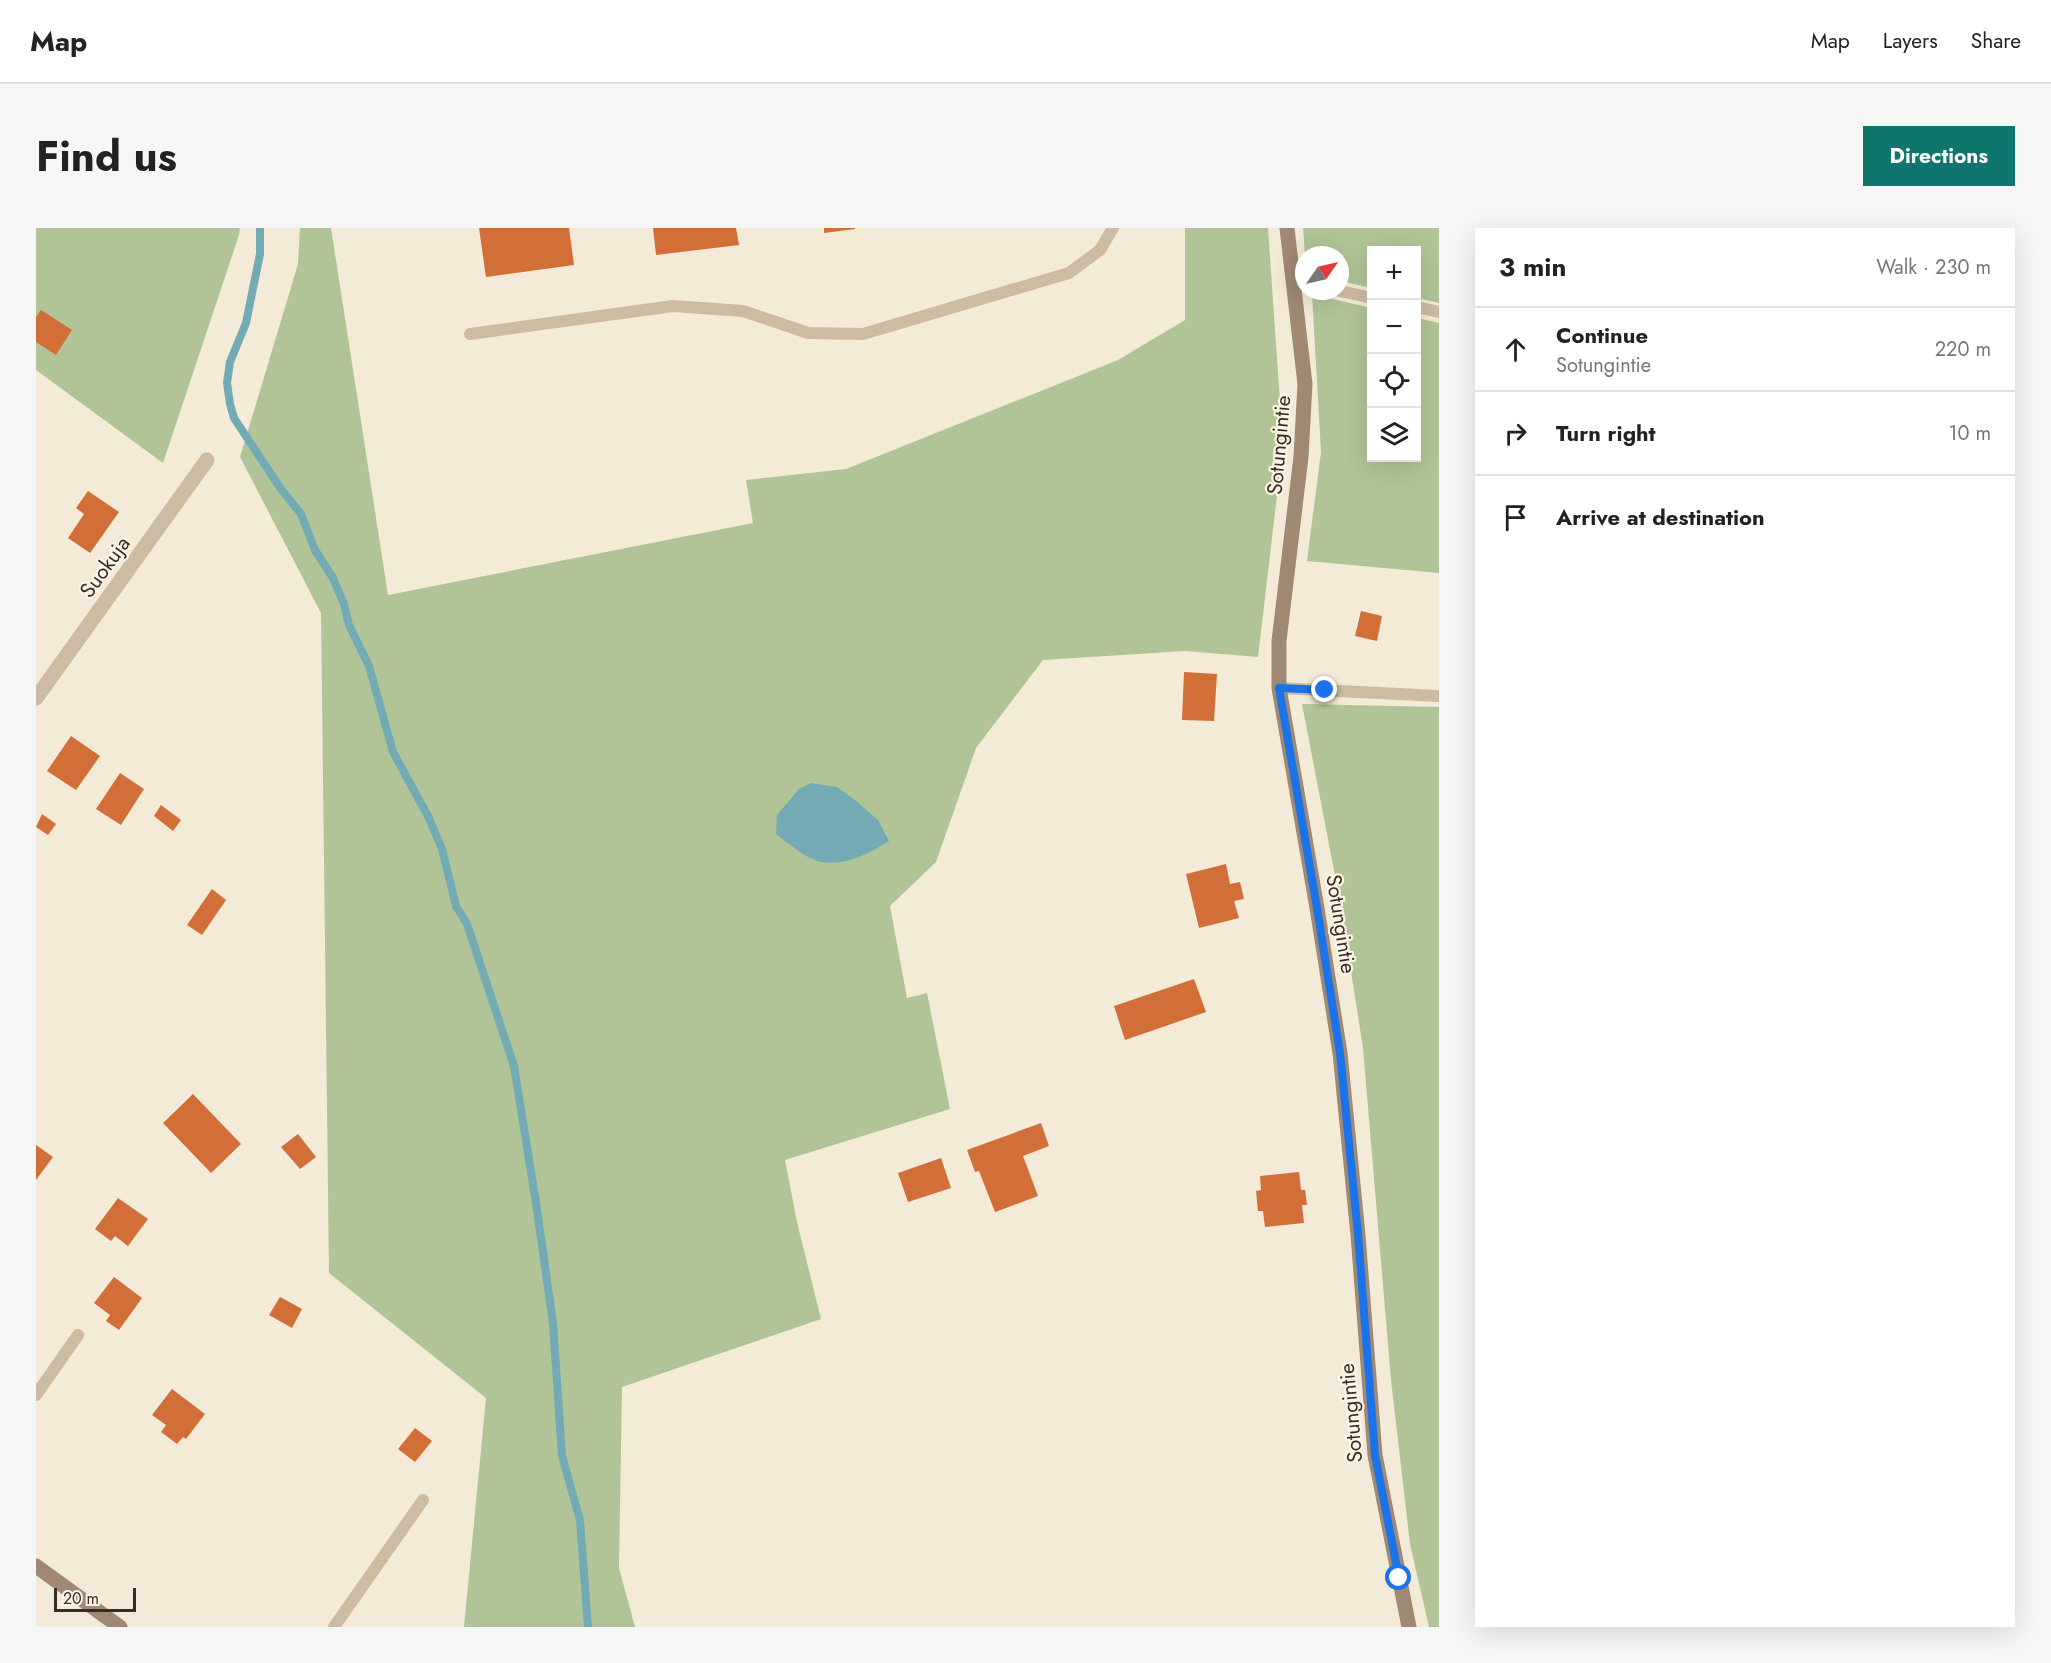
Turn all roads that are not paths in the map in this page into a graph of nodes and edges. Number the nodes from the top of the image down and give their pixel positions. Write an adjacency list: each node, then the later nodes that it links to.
1 (1113, 228): 9 (lane)
2 (1287, 228): 3 (street, Sotungintie)
3 (1295, 265)
4 (1349, 293): 5 (lane)
5 (1367, 297)
6 (1300, 300): 11 (street, Sotungintie)
7 (1421, 308): 8 (lane)
8 (1439, 312)
9 (470, 334)
10 (207, 460): 13 (street, Suokuja)
11 (1279, 688): 12 (lane); 20 (street, Sotungintie)
12 (1439, 696)
13 (36, 698)
14 (78, 1335): 15 (lane)
15 (36, 1395)
16 (423, 1500): 19 (lane)
17 (36, 1566): 18 (street)
18 (120, 1627)
19 (334, 1627)
20 (1410, 1627)

